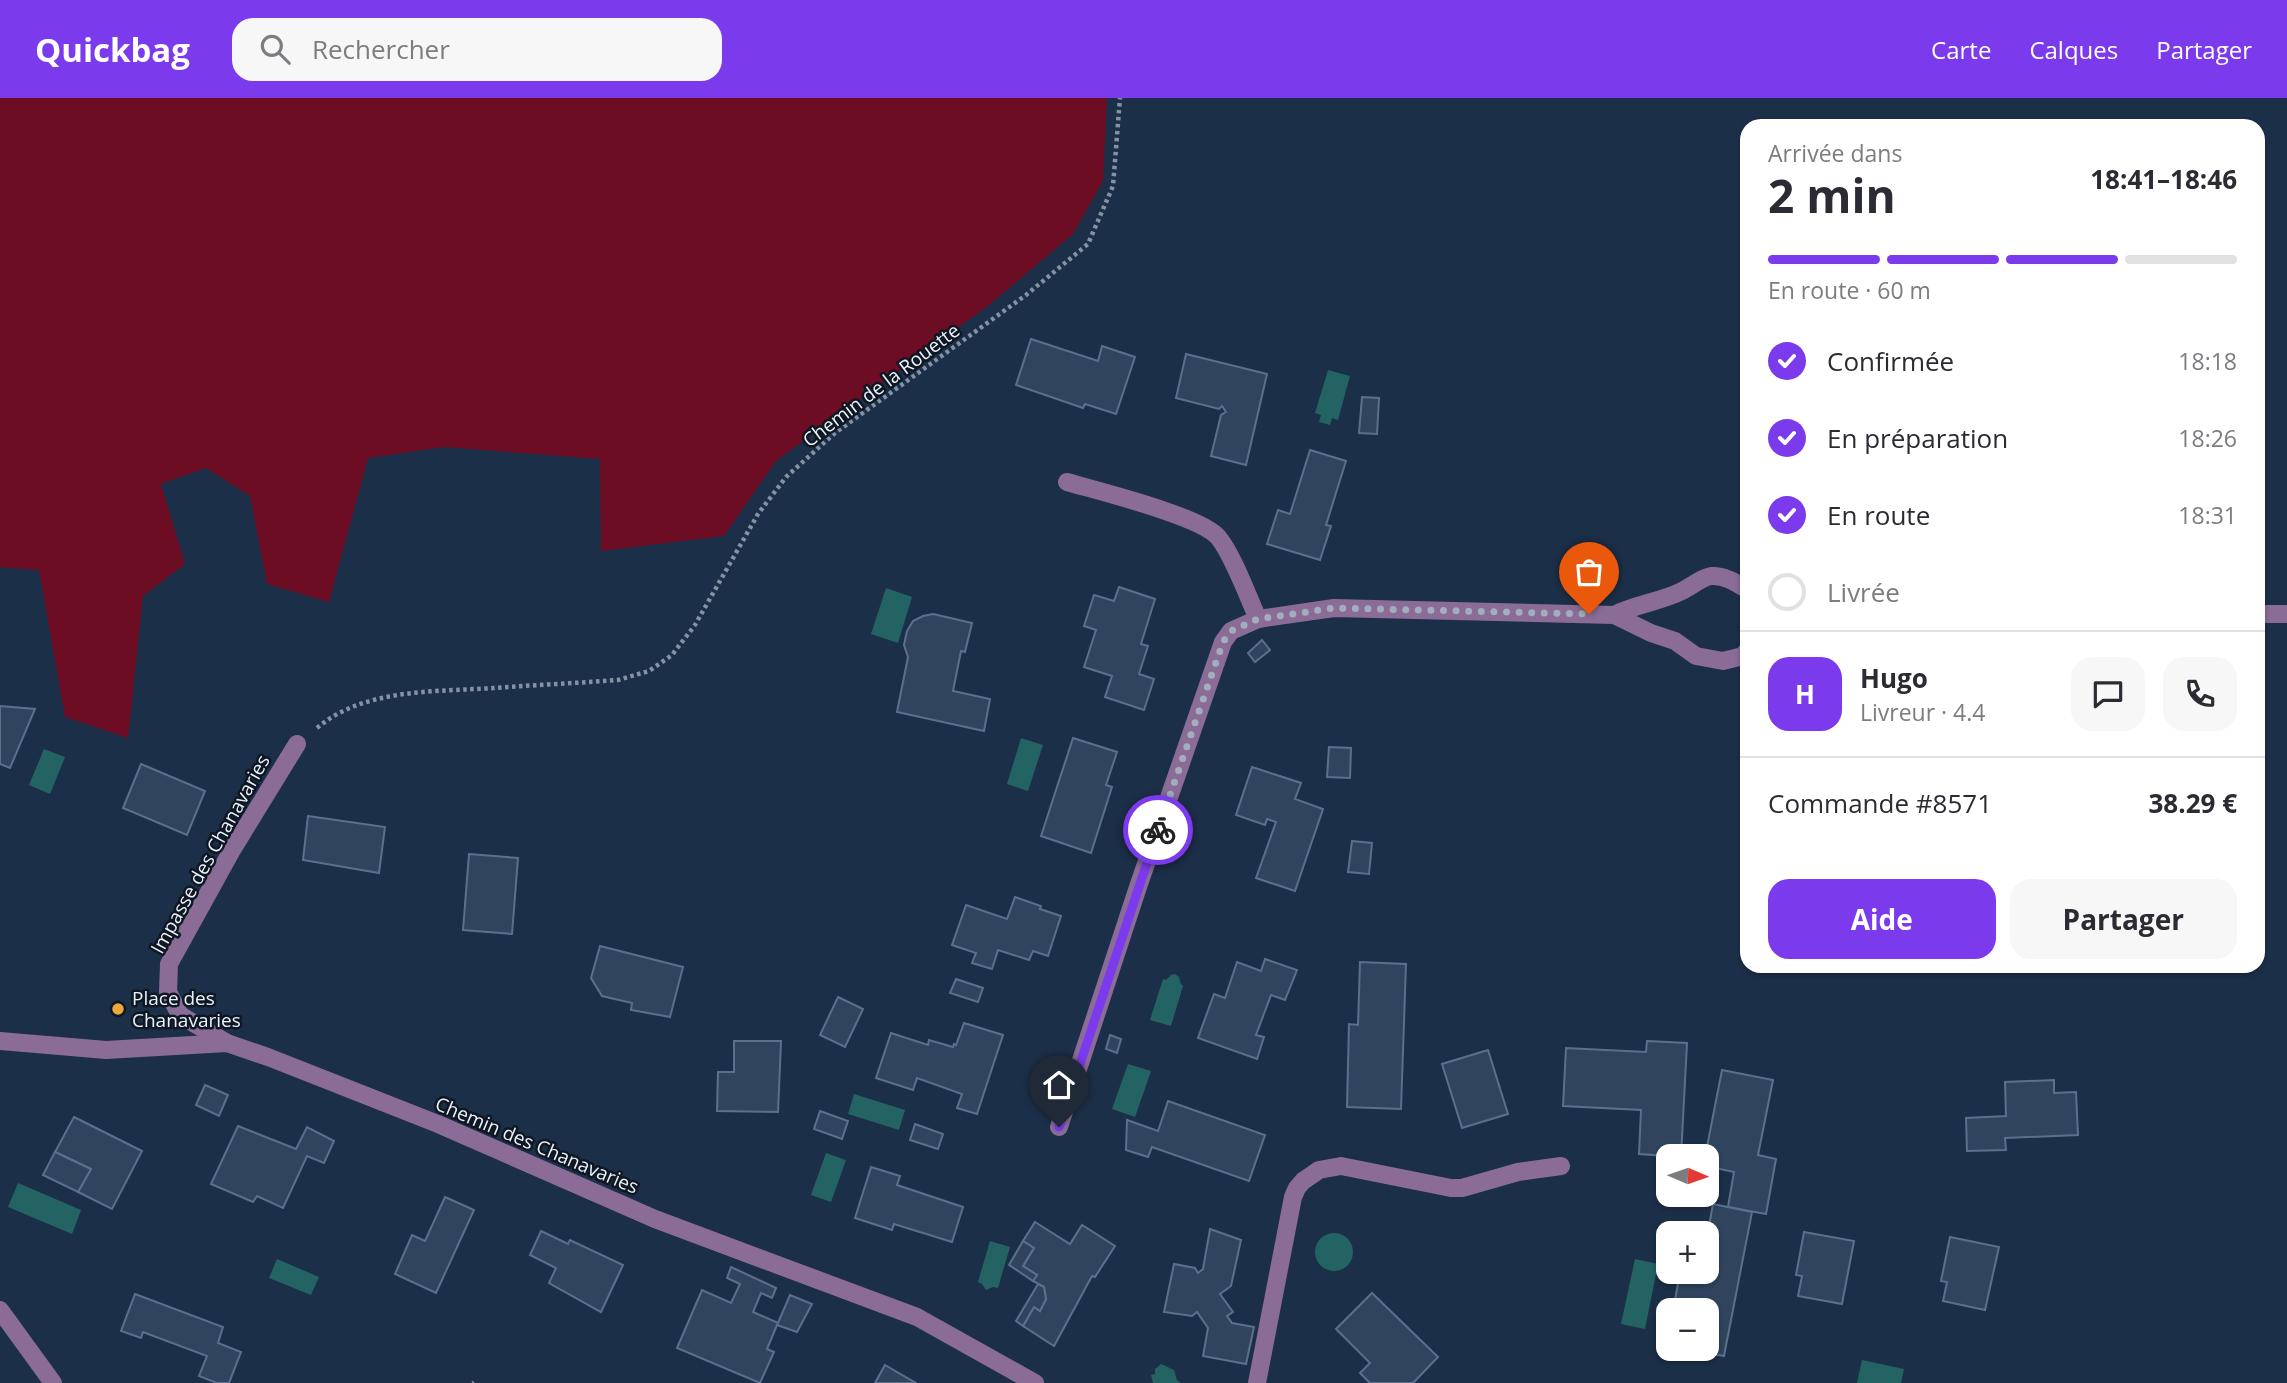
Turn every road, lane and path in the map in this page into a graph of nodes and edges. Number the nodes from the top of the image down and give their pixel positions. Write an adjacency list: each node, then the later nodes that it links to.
1 (1120, 98): 9 (path, Chemin de la Rouette)
2 (1067, 482): 7 (street)
3 (1740, 585): 6 (street)
4 (2265, 614): 5 (street)
5 (2287, 614)
6 (1614, 615): 7 (street); 8 (street)
7 (1258, 619): 12 (street)
8 (1740, 657)
9 (297, 744): 11 (street, Impasse des Chanavaries)
10 (0, 1041): 11 (street, Chemin des Chanavaries)
11 (226, 1043): 16 (street, Chemin des Chanavaries)
12 (1059, 1127)
13 (1561, 1166): 17 (street)
14 (0, 1310): 15 (street)
15 (53, 1383)
16 (1035, 1383)
17 (1257, 1383)

